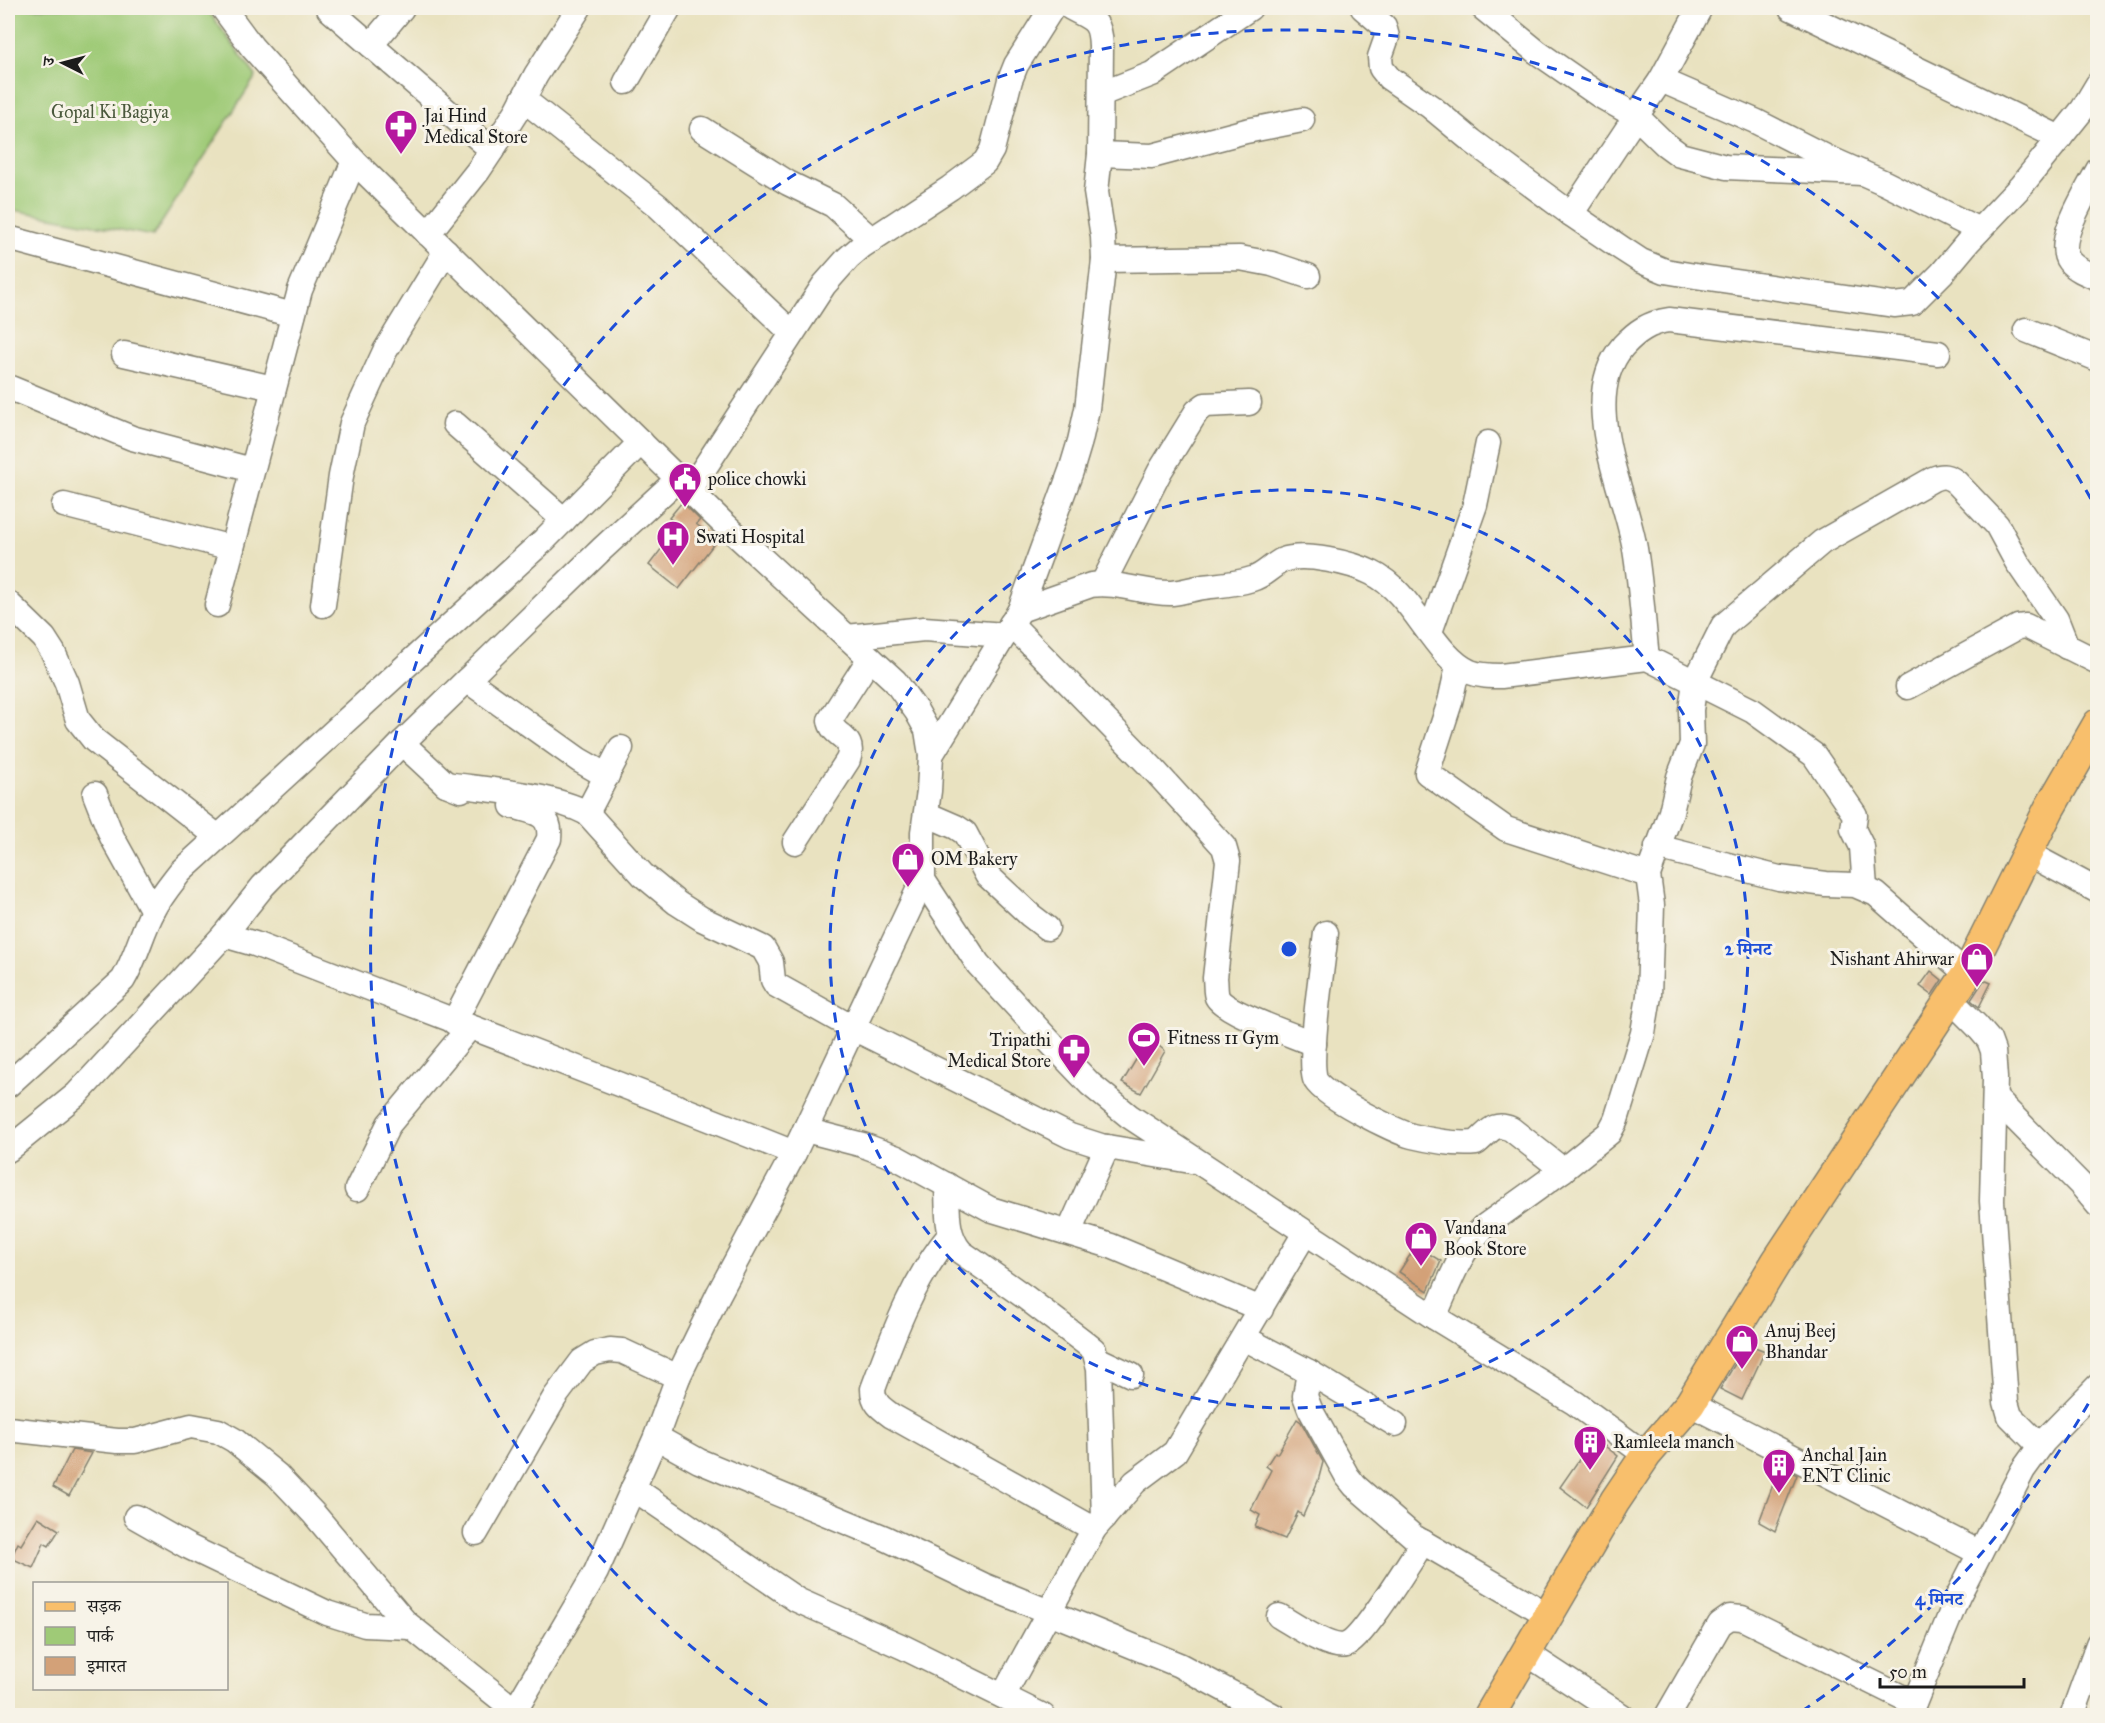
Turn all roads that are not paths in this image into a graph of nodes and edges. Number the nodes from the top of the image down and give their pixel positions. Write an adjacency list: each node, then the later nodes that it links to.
1 (223, 8): 25 (street)
2 (402, 8): 13 (street)
3 (579, 8): 18 (street)
4 (669, 8): 15 (street)
5 (1052, 8): 32 (street)
6 (1071, 8): 17 (street)
7 (1250, 8): 17 (street)
8 (1363, 8): 28 (street)
9 (1483, 8): 19 (street)
10 (1700, 8): 14 (street)
11 (1791, 8): 22 (street)
12 (329, 9): 13 (street)
13 (371, 45): 23 (street)
14 (1661, 80): 19 (street); 27 (street)
15 (626, 82)
16 (2097, 84): 22 (street)
17 (1101, 94): 24 (street)
18 (524, 99): 23 (street); 39 (street)
19 (1636, 116): 27 (street); 28 (street)
20 (1302, 120): 24 (street)
21 (702, 129): 32 (street)
22 (2060, 138): 29 (street)
23 (492, 150): 30 (street)
24 (1100, 154): 34 (street)
25 (354, 161): 30 (street); 37 (street)
26 (2097, 170): 36 (street)
27 (1862, 173): 29 (street)
28 (1571, 214): 29 (street)
29 (1979, 230)
30 (428, 234): 33 (street)
31 (8, 238): 37 (street)
32 (872, 240): 39 (street)
33 (446, 251): 47 (street); 57 (street)
34 (1104, 260): 35 (street); 58 (street)
35 (1308, 276)
36 (2097, 278)
37 (293, 315): 44 (street)
38 (2026, 330): 42 (street)
39 (792, 333): 50 (street)
40 (1938, 353): 63 (street)
41 (124, 354): 44 (street)
42 (2097, 359)
43 (8, 387): 49 (street)
44 (273, 388): 49 (street)
45 (1249, 403): 54 (street)
46 (455, 424): 52 (street)
47 (641, 442): 50 (street); 52 (street)
48 (1488, 443): 59 (street)
49 (252, 470): 53 (street)
50 (684, 484): 60 (street); 66 (street)
51 (64, 505): 53 (street)
52 (564, 520): 78 (street)
53 (232, 548): 56 (street)
54 (1103, 583): 58 (street); 59 (street)
55 (8, 603): 78 (street)
56 (217, 605)
57 (324, 605)
58 (1012, 623): 60 (street); 72 (street); 94 (street)
59 (1430, 632): 65 (street)
60 (847, 637): 62 (street)
61 (2067, 647): 64 (street); 67 (street); 68 (street)
62 (870, 658): 72 (street); 79 (street)
63 (1647, 658): 65 (street); 67 (street)
64 (2097, 662)
65 (1458, 666): 82 (street)
66 (467, 680): 70 (street); 73 (street)
67 (1695, 682): 80 (street); 84 (street)
68 (1908, 687)
69 (2097, 724): 81 (main road)
70 (402, 743): 74 (street); 89 (street)
71 (621, 748): 73 (street)
72 (931, 755): 77 (street)
73 (607, 776): 76 (street)
74 (446, 784): 76 (street); 92 (street)
75 (95, 794): 86 (street)
76 (586, 813): 93 (street)
77 (926, 813): 83 (street); 87 (street)
78 (218, 837): 86 (street)
79 (795, 842)
80 (1657, 847): 82 (street); 84 (street)
81 (2027, 854): 85 (street); 90 (main road)
82 (1648, 876): 102 (street)
83 (923, 880): 93 (street); 101 (street)
84 (1865, 888): 90 (street)
85 (2097, 891)
86 (153, 911): 95 (street)
87 (1047, 928)
88 (1326, 933): 94 (street)
89 (224, 935): 92 (street); 99 (street)
90 (1967, 974): 91 (main road)
91 (1950, 999): 96 (street); 117 (main road)
92 (461, 1025): 100 (street); 104 (street)
93 (853, 1028): 97 (street); 98 (street)
94 (1314, 1044): 102 (street)
95 (8, 1085)
96 (1995, 1098): 105 (street); 121 (street)
97 (805, 1130): 100 (street); 103 (street)
98 (1107, 1147): 101 (street); 106 (street)
99 (8, 1150)
100 (794, 1153): 115 (street)
101 (1199, 1163): 107 (street)
102 (1563, 1170): 110 (street)
103 (947, 1185): 106 (street); 108 (street)
104 (357, 1189)
105 (2097, 1205)
106 (1069, 1232): 109 (street)
107 (1305, 1233): 109 (street); 110 (street)
108 (950, 1235): 112 (street); 125 (street)
109 (1262, 1310): 111 (street)
110 (1434, 1317): 122 (street)
111 (1244, 1338): 113 (street); 125 (street)
112 (1097, 1359): 114 (street); 125 (street)
113 (1309, 1372): 118 (street); 127 (street)
114 (1131, 1375)
115 (678, 1377): 120 (street); 126 (street)
116 (2097, 1386): 121 (street)
117 (1690, 1404): 122 (main road); 128 (street)
118 (1395, 1424)
119 (8, 1429): 132 (street)
120 (656, 1437): 123 (street); 129 (street)
121 (2040, 1446): 128 (street)
122 (1646, 1455): 130 (main road)
123 (633, 1488): 135 (street); 137 (street)
124 (136, 1517): 132 (street)
125 (1099, 1524): 129 (street)
126 (476, 1533)
127 (1423, 1542): 130 (street); 131 (street)
128 (1980, 1553): 136 (street)
129 (1048, 1611): 135 (street); 139 (street)
130 (1548, 1615): 133 (main road)
131 (1279, 1616)
132 (410, 1627): 137 (street)
133 (1526, 1653): 140 (main road); 141 (street)
134 (2096, 1654): 143 (street)
135 (1007, 1704): 138 (street)
136 (1912, 1710): 142 (street)
137 (516, 1714)
138 (1043, 1716)
139 (1274, 1716)
140 (1489, 1716)
141 (1622, 1716)
142 (1667, 1716)
143 (2072, 1716)

